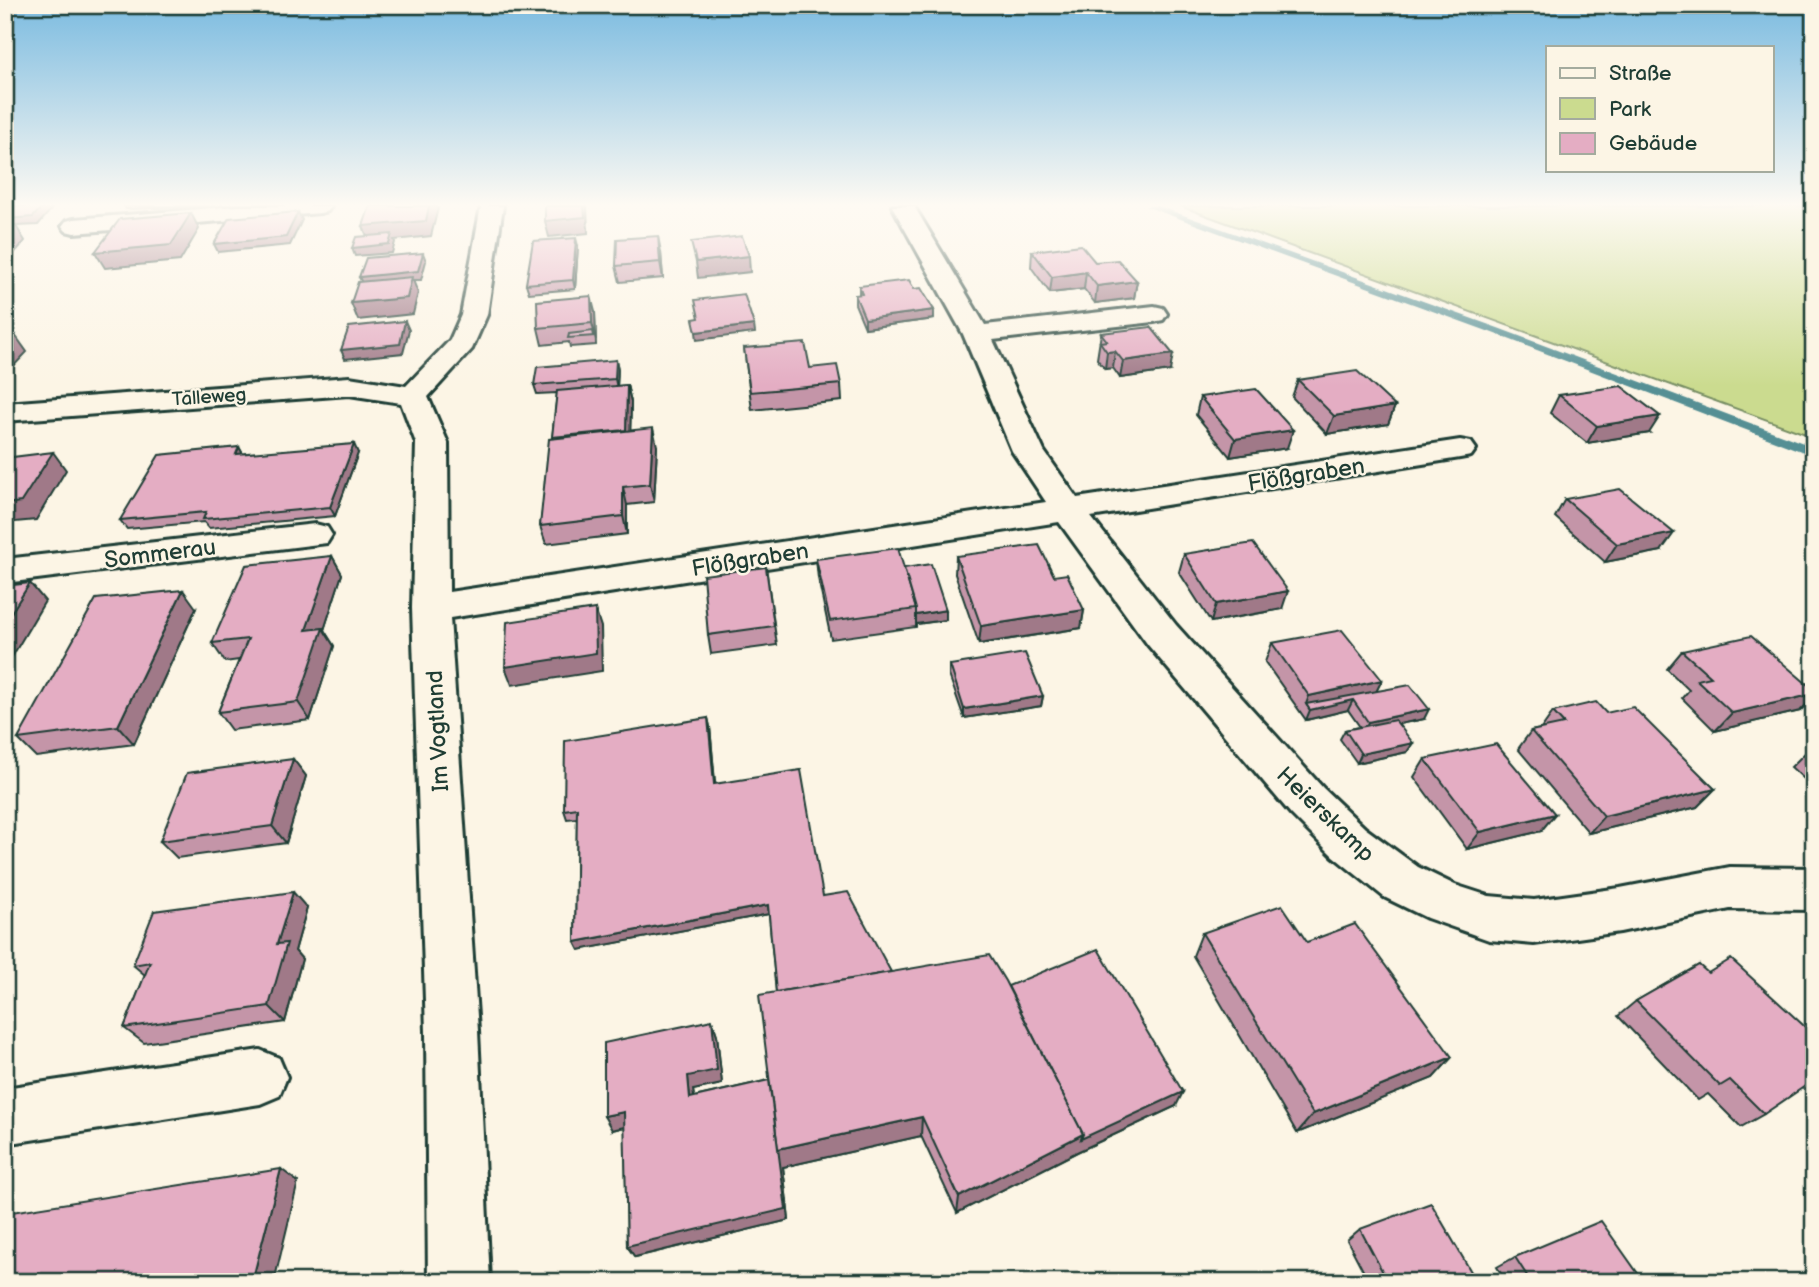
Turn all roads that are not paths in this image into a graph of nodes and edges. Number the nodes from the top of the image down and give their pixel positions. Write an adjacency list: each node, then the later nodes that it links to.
1 (482, 266): 5 (street)
2 (938, 266): 4 (street)
3 (1154, 314): 4 (street)
4 (977, 334): 8 (street)
5 (413, 396): 6 (street, Talleweg); 11 (street, Im Vogtland)
6 (5, 412)
7 (1460, 450): 8 (street, Flößgraben)
8 (1069, 511): 11 (street, Flößgraben); 12 (street, Heierskamp)
9 (315, 535): 10 (street, Sommerau)
10 (5, 571)
11 (431, 608): 15 (street, Im Vogtland)
12 (1814, 889)
13 (260, 1077): 14 (street)
14 (5, 1116)
15 (459, 1282)

